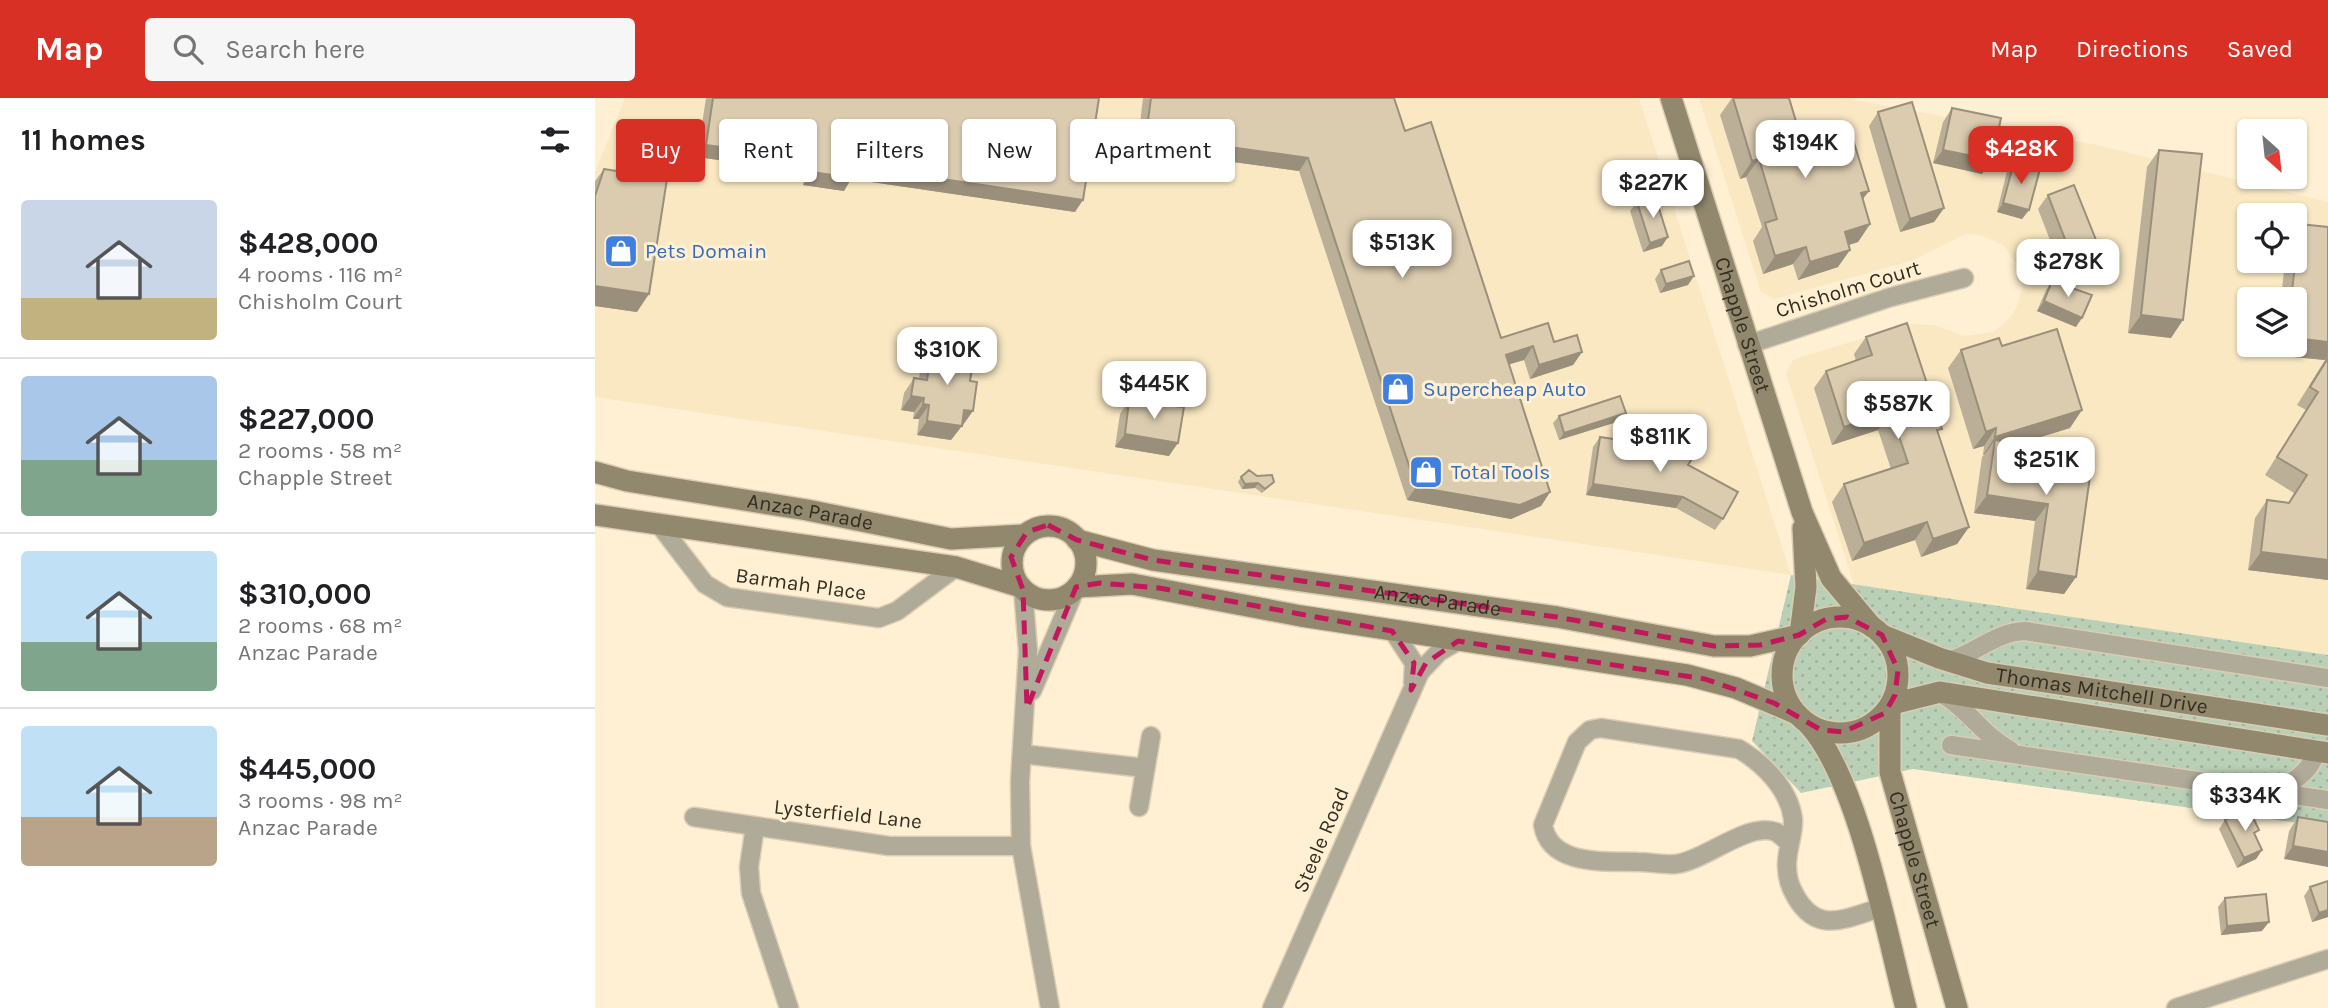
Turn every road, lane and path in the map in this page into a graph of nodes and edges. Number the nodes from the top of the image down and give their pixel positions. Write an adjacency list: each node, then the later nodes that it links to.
1 (1671, 98): 3 (main road, Chapple Street)
2 (1963, 278): 3 (street, Chisholm Court)
3 (1747, 345): 5 (main road, Chapple Street)
4 (595, 471): 8 (main road, Anzac Parade)
5 (1802, 512): 14 (main road, Chapple Street); 15 (main road, Chapple Street)
6 (595, 515): 7 (main road, Anzac Parade)
7 (658, 523): 10 (main road, Anzac Parade); 10 (street, Barmah Place)
8 (1024, 535): 9 (main road); 11 (main road)
9 (1077, 540): 12 (main road); 15 (main road, Anzac Parade)
10 (956, 567): 11 (main road, Anzac Parade)
11 (1022, 588): 12 (main road); 22 (street)
12 (1076, 588): 13 (main road, Anzac Parade); 22 (street)
13 (1392, 631): 16 (main road, Anzac Parade); 19 (street, Steele Road)
14 (1877, 631): 15 (main road); 17 (main road, Thomas Mitchell Drive); 21 (main road)
15 (1800, 635): 23 (main road)
16 (1458, 641): 19 (street, Steele Road); 23 (main road, Anzac Parade)
17 (1948, 661): 18 (street); 24 (main road, Thomas Mitchell Drive)
18 (2328, 678)
19 (1411, 690): 42 (street, Steele Road)
20 (1936, 692): 21 (main road, Thomas Mitchell Drive); 27 (main road, Thomas Mitchell Drive); 29 (street)
21 (1891, 705): 23 (main road); 44 (main road, Chapple Street)
22 (1027, 708): 28 (street)
23 (1800, 717): 38 (main road)
24 (2318, 724): 27 (main road)
25 (1151, 736): 30 (street)
26 (1951, 745): 29 (street)
27 (2322, 752): 31 (street)
28 (1022, 754): 30 (street); 37 (street)
29 (2016, 754): 31 (street)
30 (1145, 768): 33 (street)
31 (2276, 793): 32 (street)
32 (2328, 800)
33 (1139, 807)
34 (694, 817): 35 (street, Lysterfield Lane)
35 (755, 827): 37 (street, Lysterfield Lane); 40 (street, Lysterfield Lane)
36 (1789, 842): 36 (street); 38 (street)
37 (1021, 845): 41 (street)
38 (1880, 908): 43 (main road)
39 (2328, 958): 45 (street)
40 (789, 1008)
41 (1050, 1008)
42 (1272, 1008)
43 (1906, 1008)
44 (1958, 1008)
45 (2176, 1008)

